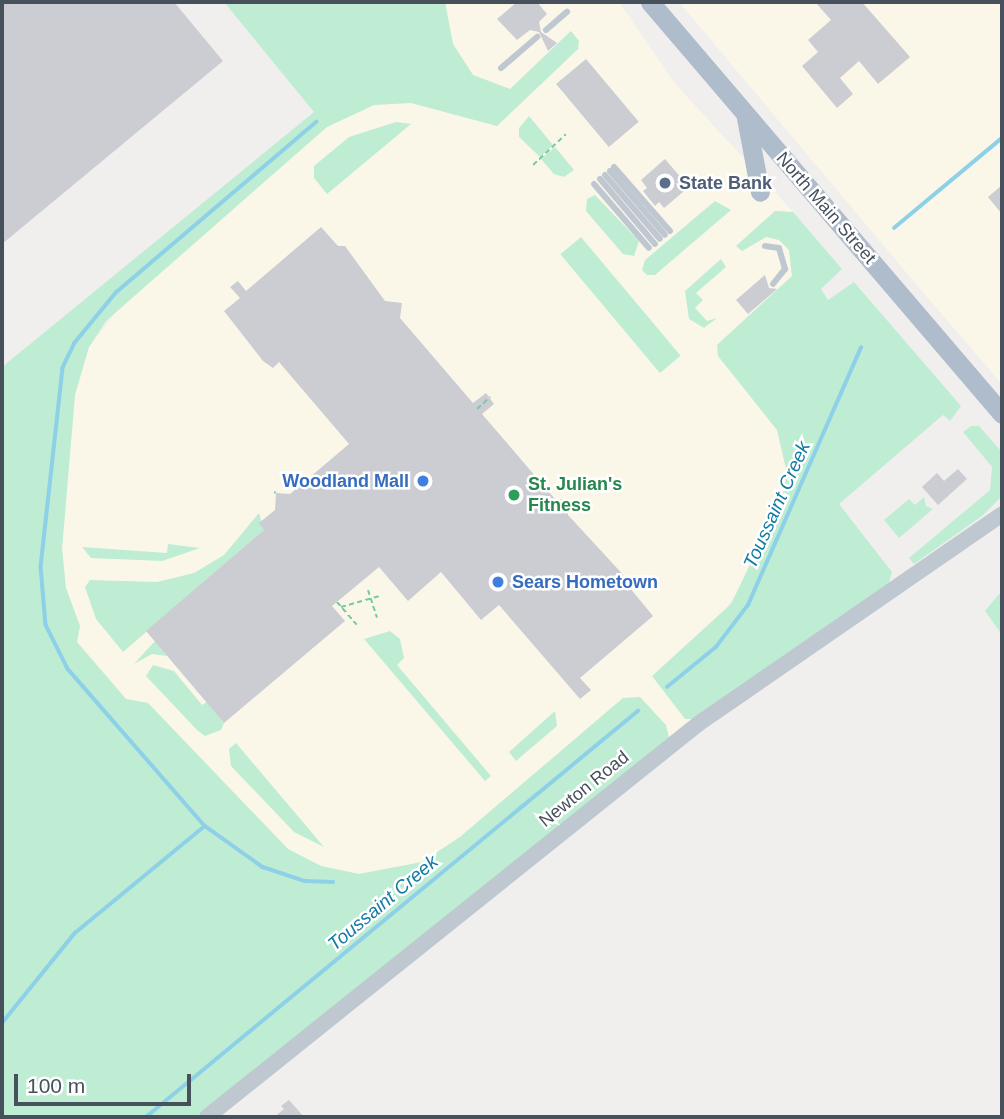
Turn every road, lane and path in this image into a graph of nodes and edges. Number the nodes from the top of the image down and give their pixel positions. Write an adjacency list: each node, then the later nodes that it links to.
1 (650, 2): 6 (main road, North Main Street)
2 (567, 12): 3 (lane)
3 (546, 30)
4 (537, 37): 5 (lane)
5 (501, 68)
6 (745, 113): 10 (main road); 16 (main road, North Main Street)
7 (566, 134): 8 (path)
8 (533, 165)
9 (605, 175): 11 (lane); 11 (lane); 11 (lane)
10 (760, 192)
11 (660, 240)
12 (765, 246): 13 (lane)
13 (773, 284)
14 (490, 397): 15 (path)
15 (477, 409)
16 (1002, 414)
17 (1002, 514): 25 (street, Newton Road)
18 (369, 590): 20 (path)
19 (379, 596): 20 (path)
20 (371, 598): 22 (path); 23 (path)
21 (337, 602): 22 (path)
22 (341, 607): 24 (path)
23 (376, 618)
24 (357, 625)
25 (207, 1117)

